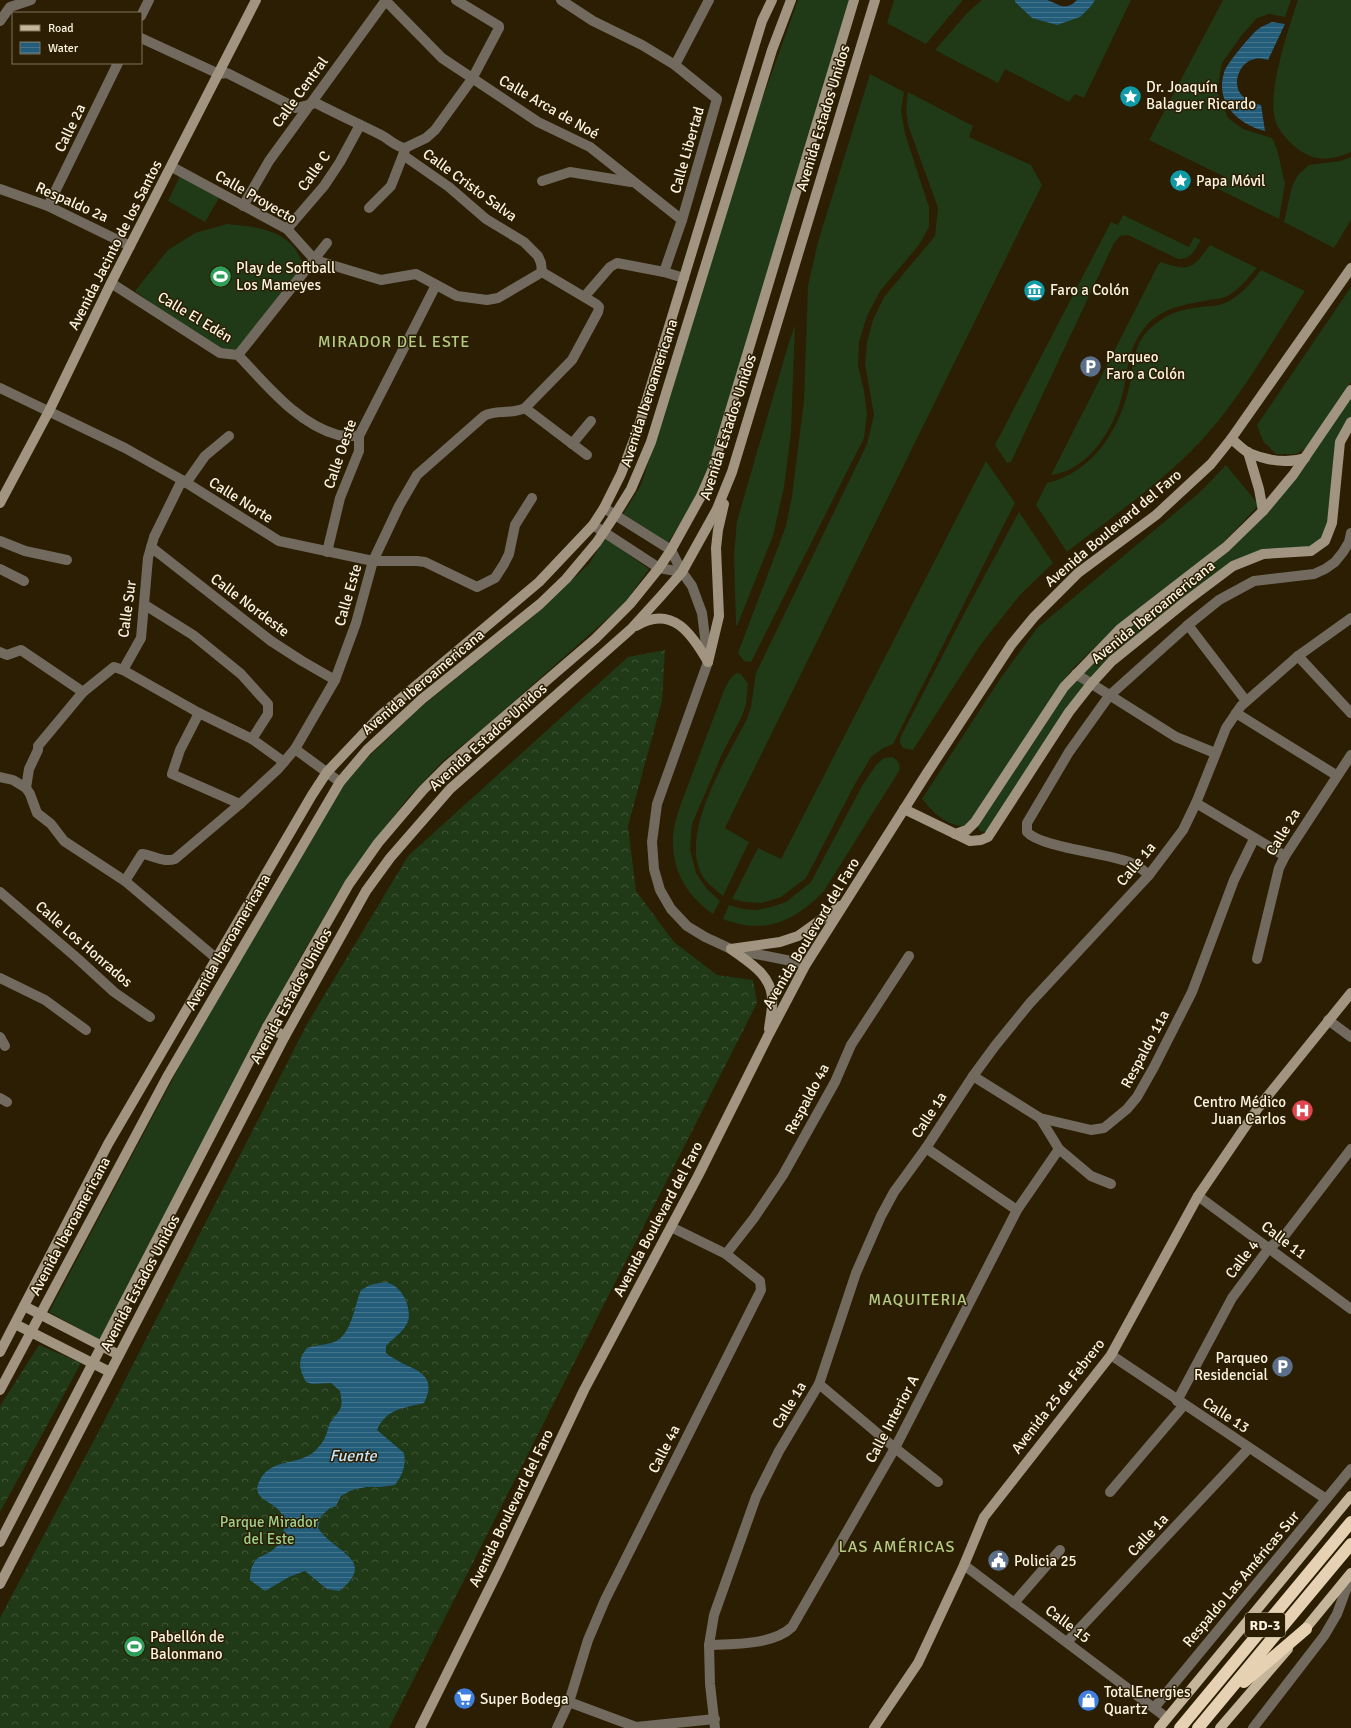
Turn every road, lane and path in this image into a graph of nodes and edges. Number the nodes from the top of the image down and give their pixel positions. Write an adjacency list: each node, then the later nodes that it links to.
1 (30, 0): 13 (street)
2 (149, 0): 12 (street)
3 (256, 0): 17 (street, Avenida Jacinto de los Santos)
4 (386, 0): 18 (street, Calle Arca de Noé); 19 (street, Calle Central)
5 (456, 0): 18 (street)
6 (561, 0): 16 (street, Calle Libertad)
7 (709, 0): 16 (street)
8 (772, 0): 37 (street, Avenida Iberoamericana)
9 (791, 0): 61 (street, Avenida Iberoamericana)
10 (854, 0): 67 (street, Avenida Estados Unidos)
11 (875, 0): 55 (street, Avenida Estados Unidos)
12 (142, 14)
13 (0, 21)
14 (142, 38): 17 (street, Calle Cristo Salva)
15 (118, 64): 26 (street, Calle 2a)
16 (675, 65): 29 (street, Calle Libertad)
17 (219, 74): 19 (street, Calle Cristo Salva); 22 (street, Avenida Jacinto de los Santos)
18 (472, 79): 21 (street); 24 (street, Calle Arca de Noé)
19 (310, 104): 20 (street, Calle Cristo Salva); 27 (street, Calle Central)
20 (360, 125): 21 (street, Calle Cristo Salva); 30 (street, Calle C)
21 (404, 152): 28 (street); 35 (street, Calle Cristo Salva)
22 (172, 167): 27 (street, Calle Proyecto); 32 (street, Avenida Jacinto de los Santos)
23 (542, 181): 24 (street)
24 (633, 182): 29 (street, Calle Arca de Noé)
25 (0, 189): 26 (street, Respaldo 2a)
26 (48, 206): 32 (street, Respaldo 2a)
27 (243, 206): 30 (street, Calle Proyecto)
28 (368, 208)
29 (682, 220): 36 (street, Calle Libertad)
30 (287, 229): 33 (street, Calle Proyecto)
31 (327, 243): 33 (street)
32 (130, 246): 38 (street, Avenida Jacinto de los Santos)
33 (315, 260): 39 (street); 41 (street)
34 (1351, 268): 50 (street, Avenida Boulevard del Faro)
35 (542, 272): 39 (street); 40 (street)
36 (664, 272): 37 (street); 40 (street)
37 (684, 278): 59 (street, Avenida Iberoamericana)
38 (111, 283): 41 (street, Calle El Edén); 45 (street, Avenida Jacinto de los Santos)
39 (436, 285): 49 (street, Calle Oeste)
40 (584, 296): 44 (street)
41 (238, 355): 49 (street, Calle El Edén)
42 (0, 388): 45 (street, Calle Norte)
43 (1351, 390): 54 (street, Avenida Iberoamericana)
44 (524, 408): 51 (street); 70 (street, Calle Este)
45 (49, 410): 56 (street, Calle Norte); 58 (street, Avenida Jacinto de los Santos)
46 (591, 421): 51 (street)
47 (1351, 422): 85 (street, Avenida Iberoamericana)
48 (229, 436): 56 (street, Calle Sur)
49 (359, 436): 68 (street, Calle Oeste)
50 (1231, 439): 52 (street); 104 (street, Avenida Boulevard del Faro)
51 (572, 444): 53 (street)
52 (1248, 452): 54 (street); 60 (street)
53 (587, 455)
54 (1305, 458): 60 (street, Avenida Iberoamericana)
55 (732, 472): 73 (street, Avenida Estados Unidos); 81 (street)
56 (184, 482): 66 (street, Calle Sur); 68 (street, Calle Norte)
57 (532, 498): 70 (street, Calle Norte)
58 (0, 503)
59 (604, 508): 61 (street); 62 (street, Avenida Iberoamericana)
60 (1263, 510): 83 (street, Avenida Iberoamericana)
61 (615, 515): 63 (street, Avenida Iberoamericana); 67 (street)
62 (593, 525): 63 (street); 97 (street, Avenida Iberoamericana)
63 (604, 532): 71 (street); 100 (street, Avenida Iberoamericana)
64 (1351, 533): 77 (street)
65 (0, 541): 69 (street)
66 (151, 547): 75 (street, Calle Sur); 84 (street, Calle Nordeste)
67 (670, 550): 71 (street, Avenida Estados Unidos); 73 (street)
68 (327, 552): 70 (street, Calle Norte)
69 (67, 560)
70 (373, 561): 84 (street, Calle Este)
71 (659, 568): 73 (street); 121 (street, Avenida Estados Unidos)
72 (0, 569): 74 (street)
73 (682, 572): 78 (street, Avenida Estados Unidos); 81 (street)
74 (24, 581)
75 (145, 605): 82 (street, Calle Sur); 92 (street)
76 (1351, 618): 80 (street, Calle 1a)
77 (1188, 625): 87 (street); 88 (street)
78 (631, 629): 81 (street); 123 (street, Avenida Estados Unidos)
79 (0, 652): 86 (street)
80 (1298, 656): 88 (street, Calle 1a); 91 (street)
81 (708, 662): 112 (street)
82 (123, 670): 86 (street); 89 (street)
83 (1076, 674): 85 (street); 105 (street, Avenida Iberoamericana)
84 (335, 680): 93 (street, Calle Este)
85 (1091, 684): 87 (street); 105 (street, Avenida Iberoamericana)
86 (83, 692): 101 (street)
87 (1109, 696): 94 (street); 108 (street)
88 (1246, 700): 90 (street, Calle 1a)
89 (199, 713): 92 (street); 102 (street)
90 (1236, 713): 94 (street, Calle 1a); 98 (street)
91 (1351, 713)
92 (252, 739): 96 (street)
93 (294, 749): 96 (street, Calle Este); 97 (street)
94 (1216, 753): 103 (street, Calle 1a)
95 (1350, 759): 98 (street, Calle 2a)
96 (284, 762): 102 (street, Calle Este)
97 (327, 772): 100 (street); 114 (street, Avenida Iberoamericana)
98 (1336, 775): 107 (street, Calle 2a)
99 (0, 777): 101 (street)
100 (340, 782): 139 (street, Avenida Iberoamericana)
101 (26, 788): 109 (street)
102 (240, 804): 109 (street, Calle Este)
103 (1196, 804): 106 (street); 108 (street, Calle 1a)
104 (904, 809): 105 (street, Avenida Iberoamericana); 111 (street, Avenida Boulevard del Faro)
105 (955, 834)
106 (1254, 839): 107 (street); 127 (street, Respaldo 11a)
107 (1285, 856): 115 (street, Calle 2a)
108 (1149, 875): 126 (street, Calle 1a)
109 (126, 881): 114 (street)
110 (0, 892): 119 (street, Calle Los Honrados)
111 (846, 901): 112 (street); 116 (street, Avenida Boulevard del Faro)
112 (731, 949): 116 (street); 124 (street)
113 (910, 956): 136 (street, Respaldo 4a)
114 (217, 959): 137 (street, Avenida Iberoamericana)
115 (1257, 959)
116 (806, 964): 124 (street, Avenida Boulevard del Faro)
117 (0, 978): 122 (street)
118 (1351, 994): 120 (street, Avenida 25 de Febrero)
119 (150, 1017)
120 (1328, 1020): 125 (street); 132 (street, Avenida 25 de Febrero)
121 (267, 1027): 123 (street); 142 (street, Avenida Estados Unidos)
122 (86, 1030)
123 (285, 1036): 144 (street, Avenida Estados Unidos)
124 (768, 1036): 134 (street, Avenida Boulevard del Faro)
125 (1351, 1037)
126 (973, 1076): 127 (street, Respaldo 11a); 128 (street, Calle 1a)
127 (1040, 1118): 129 (street)
128 (926, 1148): 133 (street); 148 (street, Calle 1a)
129 (1059, 1149): 131 (street); 133 (street, Calle Interior A)
130 (1351, 1149): 135 (street, Calle 4)
131 (1111, 1184)
132 (1198, 1196): 135 (street, Calle 11); 145 (street, Avenida 25 de Febrero)
133 (1017, 1210): 151 (street, Calle Interior A)
134 (671, 1227): 136 (street, Calle 4a); 176 (street, Avenida Boulevard del Faro)
135 (1269, 1248): 138 (street, Calle 11); 150 (street, Calle 4)
136 (726, 1254): 170 (street, Calle 4a)
137 (24, 1306): 139 (street); 140 (street, Avenida Iberoamericana)
138 (1351, 1309)
139 (40, 1314): 141 (street, Avenida Iberoamericana); 142 (street)
140 (15, 1324): 141 (street); 143 (street, Avenida Iberoamericana)
141 (31, 1332): 146 (street); 149 (street, Avenida Iberoamericana)
142 (102, 1346): 144 (street); 146 (street, Avenida Estados Unidos)
143 (0, 1352)
144 (119, 1355): 147 (street, Avenida Estados Unidos)
145 (1111, 1356): 150 (street, Calle 13); 162 (street, Avenida 25 de Febrero)
146 (94, 1363): 147 (street); 159 (street, Avenida Estados Unidos)
147 (110, 1372): 165 (street, Avenida Estados Unidos)
148 (819, 1384): 151 (street); 169 (street, Calle 1a)
149 (0, 1390)
150 (1180, 1403): 152 (street, Calle 13); 155 (street, Calle 4)
151 (895, 1448): 154 (street); 169 (street, Calle Interior A)
152 (1250, 1448): 157 (street, Calle 13); 168 (street, Calle 1a)
153 (1351, 1469): 157 (street, Respaldo Las Américas Sur)
154 (938, 1482)
155 (1110, 1492)
156 (1351, 1496): 173 (main road)
157 (1326, 1499): 172 (street, Respaldo Las Américas Sur)
158 (1351, 1522): 180 (highway, RD-3)
159 (0, 1542)
160 (1351, 1544): 171 (highway, RD-3)
161 (1060, 1550): 166 (street)
162 (964, 1565): 166 (street, Calle 15); 178 (street, Avenida 25 de Febrero)
163 (1351, 1573): 167 (main road)
164 (1351, 1576): 175 (street)
165 (0, 1584)
166 (1014, 1603): 168 (street, Calle 15)
167 (1306, 1629): 171 (highway); 182 (main road)
168 (1067, 1642): 172 (street, Calle 15)
169 (709, 1645): 174 (street, Calle 1a)
170 (569, 1702): 174 (street); 177 (street, Calle 4a)
171 (1218, 1703): 181 (highway, RD-3)
172 (1154, 1708): 173 (street, Calle 15)
173 (1167, 1718): 179 (main road)
174 (715, 1723)
175 (1258, 1726)
176 (420, 1728)
177 (557, 1728)
178 (874, 1728)
179 (1159, 1728)
180 (1180, 1728)
181 (1198, 1728)
182 (1220, 1728)

